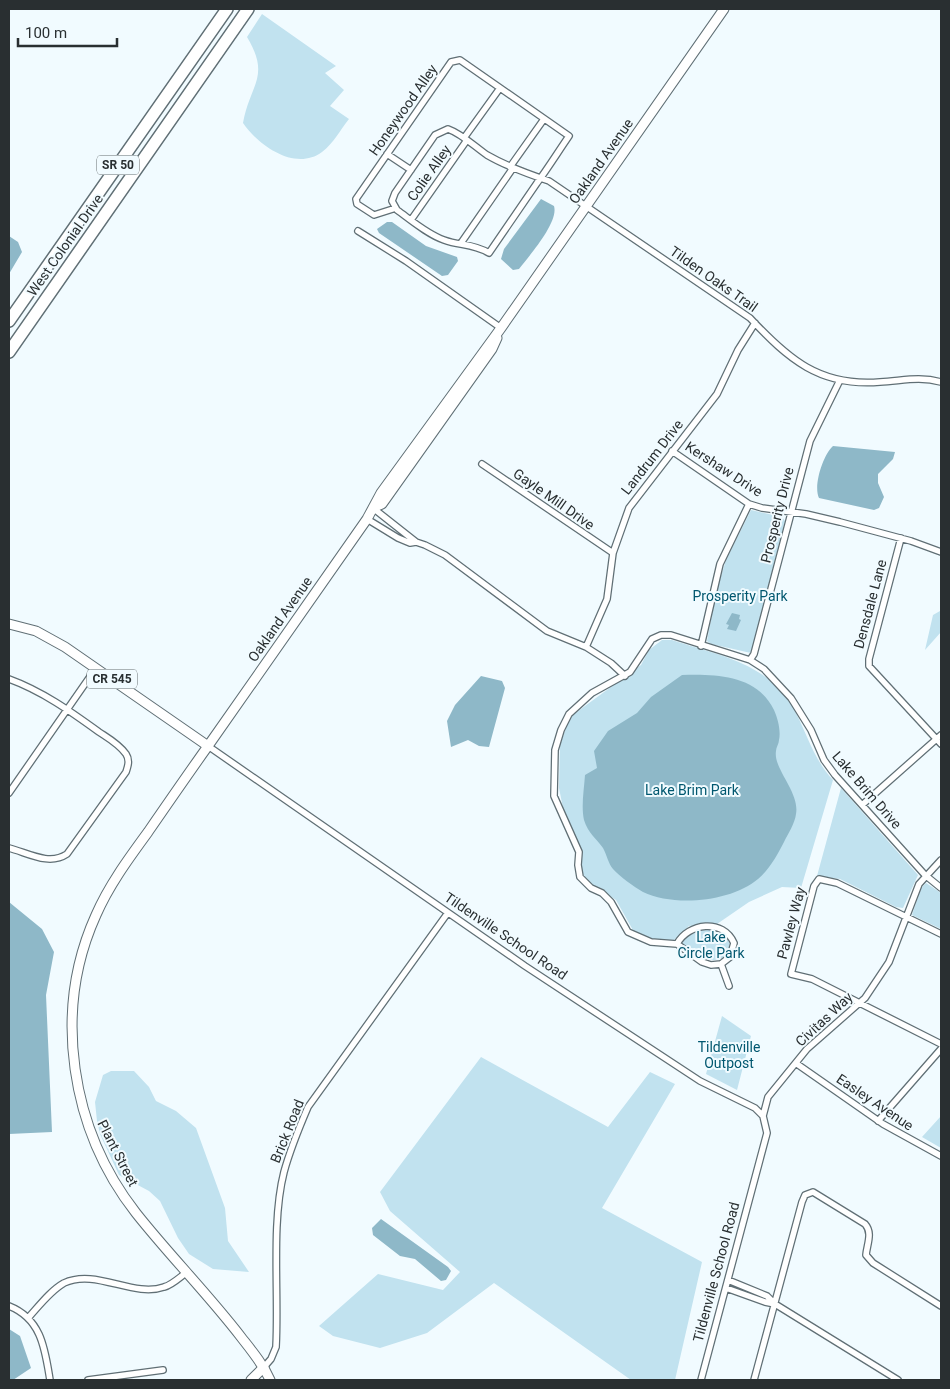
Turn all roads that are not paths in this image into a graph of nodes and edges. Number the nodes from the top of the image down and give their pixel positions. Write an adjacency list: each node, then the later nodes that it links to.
1 (227, 9): 14 (highway, West Colonial Drive / SR 50)
2 (248, 9): 16 (highway, West Colonial Drive / SR 50)
3 (724, 9): 11 (main road, Oakland Avenue)
4 (500, 88): 5 (street, Honeywood Alley); 6 (street, Colie Alley); 7 (street, Honeywood Alley)
5 (544, 119): 8 (street); 10 (street, Honeywood Alley)
6 (466, 139): 8 (street, Tilden Oaks Trail); 9 (street, Tilden Oaks Trail); 13 (street, Colie Alley)
7 (387, 154): 9 (street); 12 (street, Honeywood Alley)
8 (512, 167): 10 (street, Tilden Oaks Trail); 17 (street)
9 (411, 170): 12 (street, Tilden Oaks Trail)
10 (541, 178): 11 (street, Tilden Oaks Trail); 17 (street)
11 (586, 207): 19 (street, Tilden Oaks Trail); 20 (main road, Oakland Avenue)
12 (396, 208): 13 (street)
13 (411, 220): 17 (street)
14 (78, 222): 16 (street); 18 (highway, West Colonial Drive / SR 50)
15 (358, 231): 20 (street)
16 (92, 232): 21 (highway, West Colonial Drive / SR 50)
17 (461, 243)
18 (9, 321)
19 (755, 323): 22 (street, Tilden Oaks Trail); 24 (street, Landrum Drive)
20 (501, 328): 27 (main road, Oakland Avenue)
21 (9, 352)
22 (840, 380): 23 (street, Tilden Oaks Trail); 28 (street, Prosperity Drive)
23 (941, 382)
24 (672, 451): 26 (street, Kershaw Drive); 33 (street, Landrum Drive)
25 (482, 464): 33 (street, Gayle Mill Drive)
26 (749, 504): 28 (street, Kershaw Drive); 36 (street)
27 (373, 508): 29 (main road, Oakland Avenue); 31 (street)
28 (792, 513): 30 (street, Kershaw Drive); 37 (street, Prosperity Drive)
29 (366, 519): 31 (street); 45 (main road, Oakland Avenue)
30 (901, 538): 32 (street); 43 (street, Densdale Lane)
31 (416, 542): 35 (street)
32 (941, 552)
33 (613, 553): 35 (street, Landrum Drive)
34 (9, 624): 38 (main road, Tildenville School Road / CR 545)
35 (586, 646): 39 (street)
36 (701, 646): 37 (street, Lake Brim Drive); 39 (street, Lake Brim Drive)
37 (750, 660): 47 (street, Lake Brim Drive)
38 (96, 668): 41 (street); 45 (main road, Tildenville School Road / CR 545)
39 (625, 676): 55 (street, Lake Brim Drive)
40 (9, 679): 41 (street)
41 (66, 708): 46 (street); 48 (street)
42 (941, 727): 43 (street)
43 (939, 737): 44 (street); 47 (street)
44 (941, 744)
45 (208, 746): 52 (street, Tildenville School Road); 65 (main road, Plant Street)
46 (9, 793)
47 (862, 806): 50 (street, Lake Brim Drive)
48 (9, 848)
49 (941, 860): 50 (street, Civitas Way)
50 (925, 875): 51 (street, Lake Brim Drive); 53 (street, Civitas Way)
51 (941, 888)
52 (447, 914): 62 (street, Tildenville School Road); 72 (street, Brick Road)
53 (905, 915): 54 (street, Pawley Way); 58 (street, Civitas Way); 58 (street, Pawley Way)
54 (941, 934)
55 (677, 944): 56 (street); 56 (street)
56 (721, 964): 57 (street)
57 (728, 986)
58 (860, 1003): 59 (street, Pawley Way); 61 (street, Civitas Way)
59 (941, 1044)
60 (941, 1049): 63 (street)
61 (797, 1064): 62 (street, Civitas Way); 63 (street, Easley Avenue)
62 (763, 1116): 66 (street, Tildenville School Road)
63 (878, 1121): 64 (street, Easley Avenue)
64 (941, 1156)
65 (187, 1272): 71 (street); 72 (main road, Plant Street)
66 (728, 1280): 67 (street, Tildenville School Road); 68 (street)
67 (726, 1288): 68 (street); 78 (street, Tildenville School Road)
68 (776, 1304): 70 (street); 79 (street); 80 (street)
69 (9, 1306): 71 (street)
70 (941, 1306)
71 (28, 1318): 74 (street)
72 (264, 1366): 76 (main road); 77 (main road, Plant Street)
73 (162, 1370): 75 (street)
74 (50, 1380)
75 (88, 1380)
76 (251, 1380)
77 (270, 1380)
78 (701, 1380)
79 (754, 1380)
80 (898, 1380)

